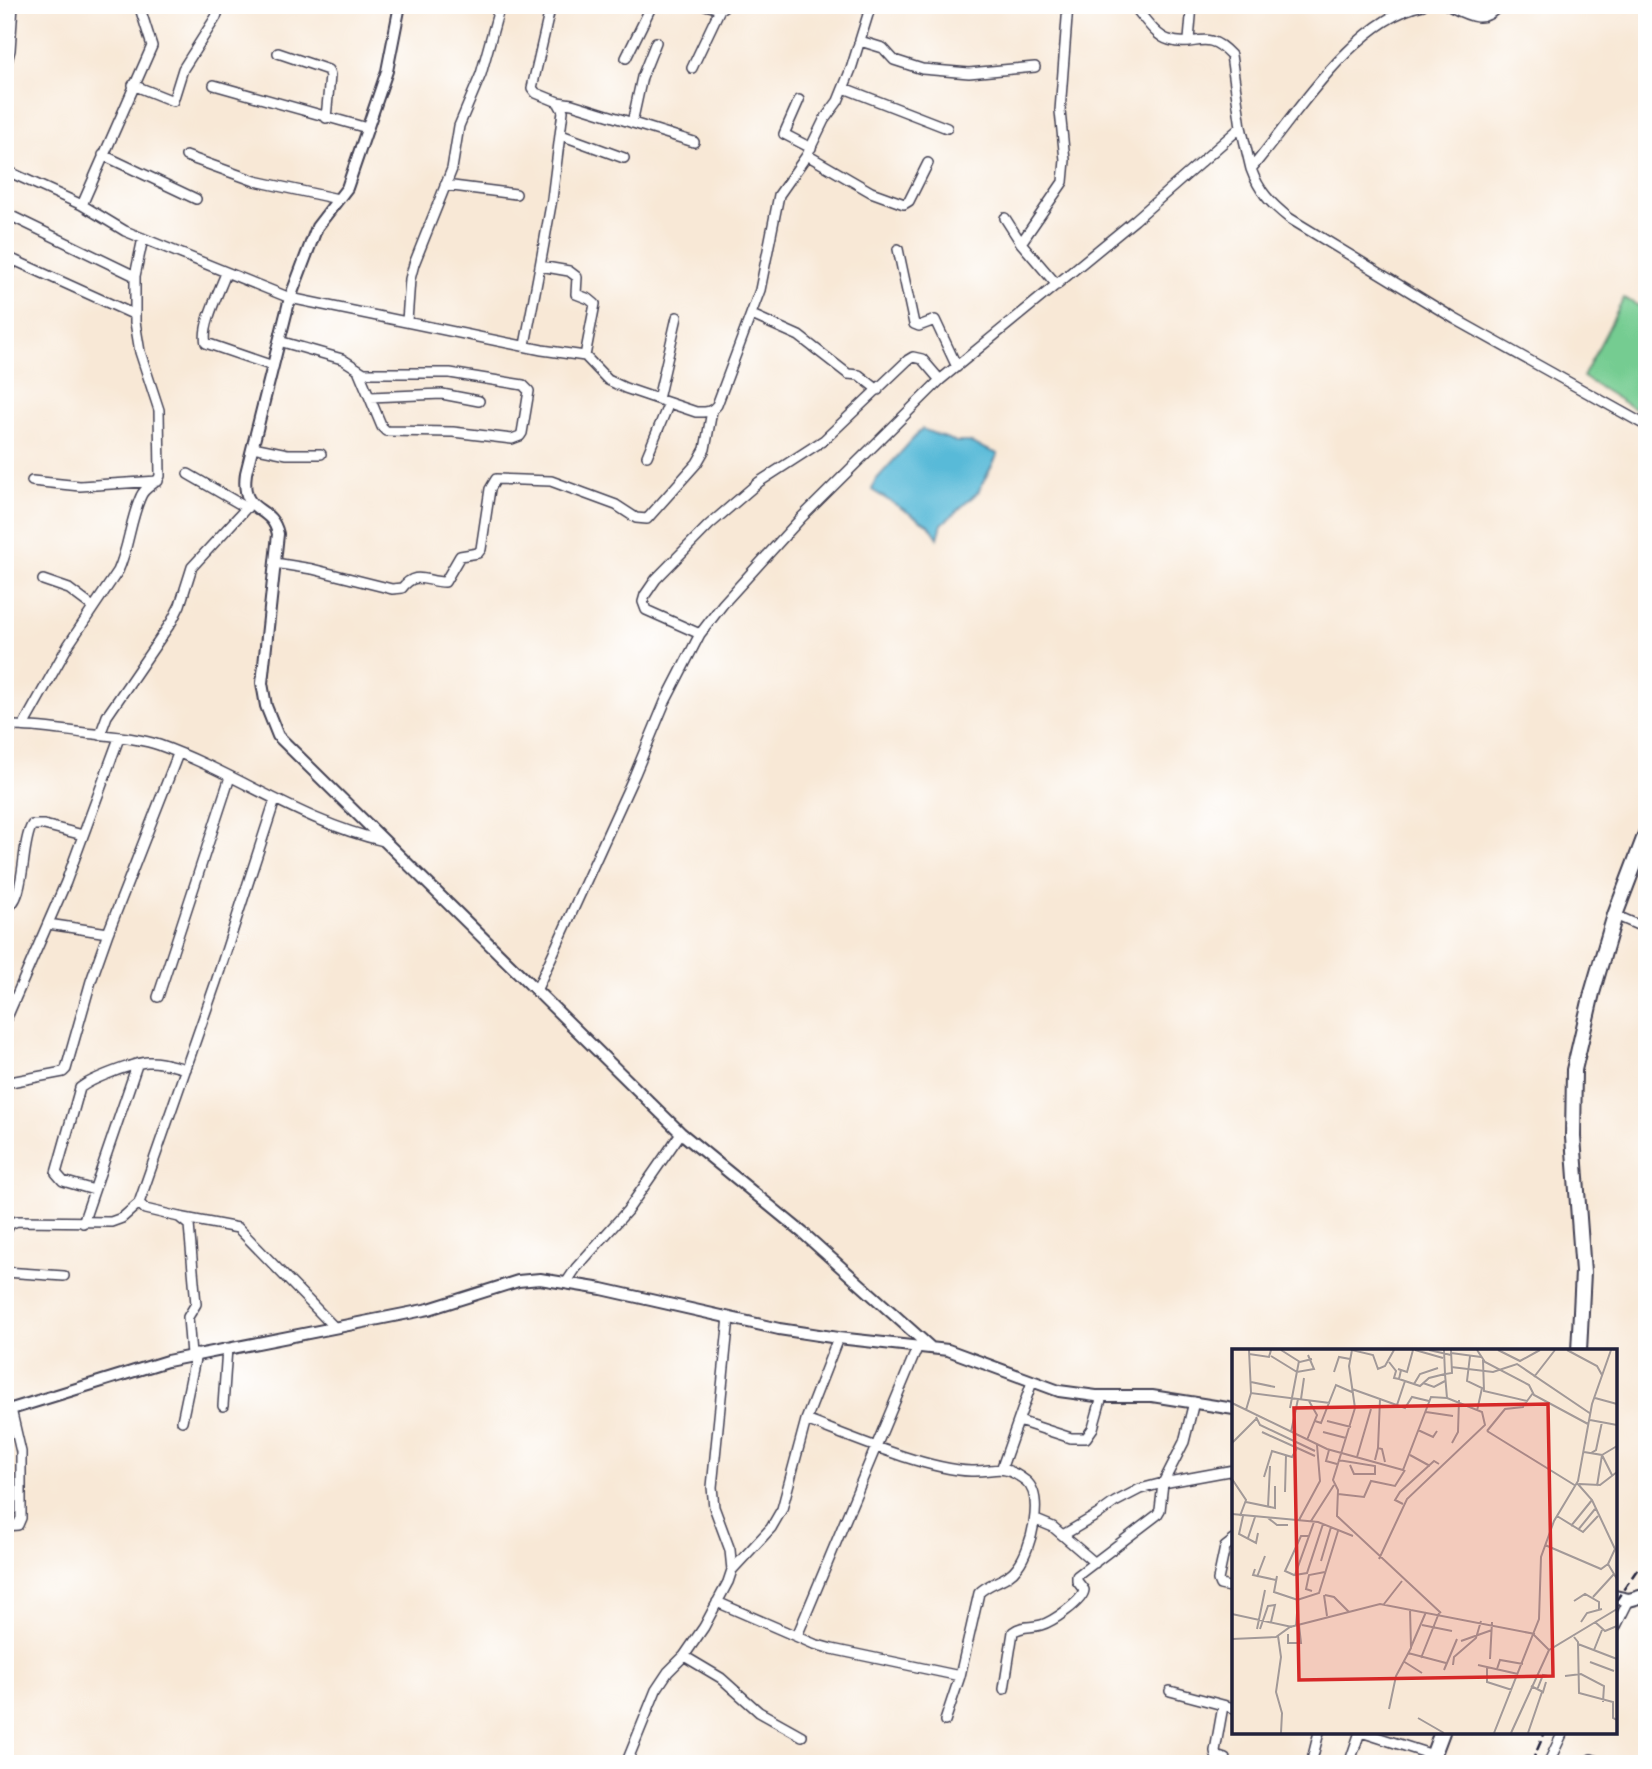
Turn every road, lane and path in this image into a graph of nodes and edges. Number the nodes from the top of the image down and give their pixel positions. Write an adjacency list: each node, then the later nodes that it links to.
1 (13, 5): 24 (street)
2 (139, 5): 25 (street)
3 (220, 5): 25 (street)
4 (400, 5): 33 (street)
5 (551, 5): 29 (street)
6 (652, 5): 21 (street)
7 (707, 5): 15 (street)
8 (871, 5): 18 (street)
9 (1068, 5): 52 (street)
10 (1133, 5): 17 (street)
11 (1192, 5): 17 (street)
12 (1423, 5): 42 (street)
13 (1447, 5): 14 (street)
14 (1499, 5)
15 (723, 7): 23 (street)
16 (499, 9): 44 (street)
17 (1189, 40): 32 (street)
18 (860, 41): 22 (street); 27 (street)
19 (656, 42): 31 (street)
20 (278, 53): 30 (street)
21 (626, 58)
22 (1035, 67)
23 (692, 68)
24 (5, 69)
25 (133, 85): 38 (street)
26 (214, 85): 30 (street)
27 (844, 89): 34 (street); 37 (street)
28 (799, 100): 37 (street)
29 (558, 102): 31 (street); 35 (street)
30 (326, 118): 33 (street)
31 (632, 123): 36 (street)
32 (1241, 127): 42 (street); 59 (street)
33 (367, 128): 47 (street)
34 (947, 128)
35 (561, 135): 40 (street); 55 (street)
36 (694, 142)
37 (809, 152): 41 (street); 61 (street)
38 (103, 155): 46 (street); 48 (street)
39 (186, 156): 47 (street)
40 (624, 158)
41 (928, 163)
42 (1251, 169): 78 (street)
43 (5, 170): 48 (street)
44 (445, 185): 45 (street); 64 (street)
45 (516, 194)
46 (196, 199)
47 (338, 200): 60 (street)
48 (82, 205): 51 (street)
49 (5, 213): 57 (street)
50 (1005, 218): 52 (street)
51 (143, 238): 56 (street); 57 (street)
52 (1021, 243): 59 (street)
53 (898, 249): 69 (street)
54 (10, 258): 58 (street); 62 (street)
55 (540, 266): 66 (street); 67 (street)
56 (226, 273): 60 (street); 68 (street)
57 (135, 276): 62 (street)
58 (5, 277)
59 (1057, 285): 69 (street)
60 (290, 298): 64 (street); 65 (street)
61 (752, 315): 72 (street); 77 (street)
62 (135, 316): 84 (street)
63 (677, 317): 74 (street)
64 (407, 321): 66 (street)
65 (279, 341): 68 (street); 70 (street)
66 (525, 345): 67 (street)
67 (585, 356): 74 (street)
68 (273, 366): 79 (street)
69 (957, 367): 71 (street)
70 (359, 372): 73 (street); 73 (street)
71 (940, 380): 72 (street); 89 (street)
72 (878, 390): 89 (street)
73 (370, 397): 75 (street)
74 (658, 399): 76 (street)
75 (479, 401)
76 (669, 403): 77 (street); 81 (street)
77 (712, 411): 86 (street)
78 (1647, 426)
79 (253, 447): 80 (street); 85 (street)
80 (321, 454)
81 (647, 456)
82 (188, 474): 85 (street)
83 (32, 481): 84 (street)
84 (158, 481): 88 (street)
85 (248, 506): 86 (street); 92 (street)
86 (275, 563): 99 (street)
87 (43, 580): 88 (street)
88 (93, 607): 91 (street)
89 (700, 634): 105 (street)
90 (5, 726): 91 (street)
91 (23, 726): 92 (street)
92 (100, 735): 93 (street)
93 (119, 738): 94 (street); 98 (street)
94 (178, 754): 95 (street); 104 (street)
95 (230, 777): 96 (street); 106 (street)
96 (275, 800): 99 (street); 109 (street)
97 (1647, 831): 101 (main road)
98 (83, 835): 100 (street); 102 (street)
99 (385, 841): 105 (street)
100 (5, 909)
101 (1615, 915): 103 (street); 126 (main road)
102 (48, 924): 104 (street); 107 (street)
103 (1647, 929)
104 (108, 933): 110 (street)
105 (536, 991): 111 (street)
106 (158, 997)
107 (5, 1023)
108 (137, 1065): 109 (street); 112 (street); 112 (street)
109 (186, 1069): 113 (street)
110 (5, 1083)
111 (681, 1133): 119 (street); 124 (street)
112 (94, 1190): 115 (street)
113 (139, 1203): 114 (street); 115 (street)
114 (179, 1217): 121 (street); 127 (street)
115 (83, 1223): 116 (street)
116 (5, 1233)
117 (5, 1272): 118 (street)
118 (64, 1276)
119 (566, 1283): 120 (street); 121 (street)
120 (729, 1317): 122 (street); 146 (street)
121 (334, 1327): 125 (street)
122 (838, 1339): 123 (street); 134 (street)
123 (918, 1346): 124 (street); 137 (street)
124 (930, 1347): 128 (street)
125 (227, 1348): 127 (street); 131 (street)
126 (1579, 1349)
127 (193, 1355): 133 (street); 135 (street)
128 (1032, 1382): 129 (street); 136 (street)
129 (1102, 1395): 130 (street); 136 (street)
130 (1194, 1402): 132 (street); 140 (street)
131 (223, 1406)
132 (1232, 1409)
133 (8, 1410): 142 (street)
134 (806, 1420): 137 (street); 146 (street)
135 (182, 1421)
136 (1019, 1421): 138 (street)
137 (877, 1446): 138 (street); 153 (street)
138 (1002, 1467): 141 (street)
139 (1232, 1470): 140 (street)
140 (1163, 1483): 143 (street); 145 (street)
141 (1036, 1520): 143 (street); 155 (street)
142 (5, 1527)
143 (1063, 1535): 145 (street)
144 (1232, 1542): 147 (street)
145 (1095, 1563): 156 (street)
146 (732, 1570): 151 (street)
147 (1232, 1588)
148 (1647, 1595): 150 (main road)
149 (1617, 1597): 150 (main road)
150 (1629, 1600): 152 (street)
151 (717, 1602): 153 (street); 154 (street)
152 (1617, 1624)
153 (797, 1636): 155 (street)
154 (684, 1656): 166 (street); 168 (street)
155 (960, 1676): 160 (street)
156 (1004, 1689)
157 (1170, 1691): 158 (street)
158 (1223, 1706): 159 (street); 169 (street)
159 (1232, 1708)
160 (945, 1721)
161 (1318, 1734): 170 (street)
162 (1363, 1734): 171 (street)
163 (1366, 1734): 167 (street)
164 (1441, 1734): 167 (main road)
165 (1562, 1734): 172 (street)
166 (803, 1736)
167 (1431, 1759)
168 (626, 1764)
169 (1226, 1764)
170 (1311, 1764)
171 (1349, 1764)
172 (1548, 1764)
173 (1586, 1764): 174 (street)
174 (1608, 1764)

